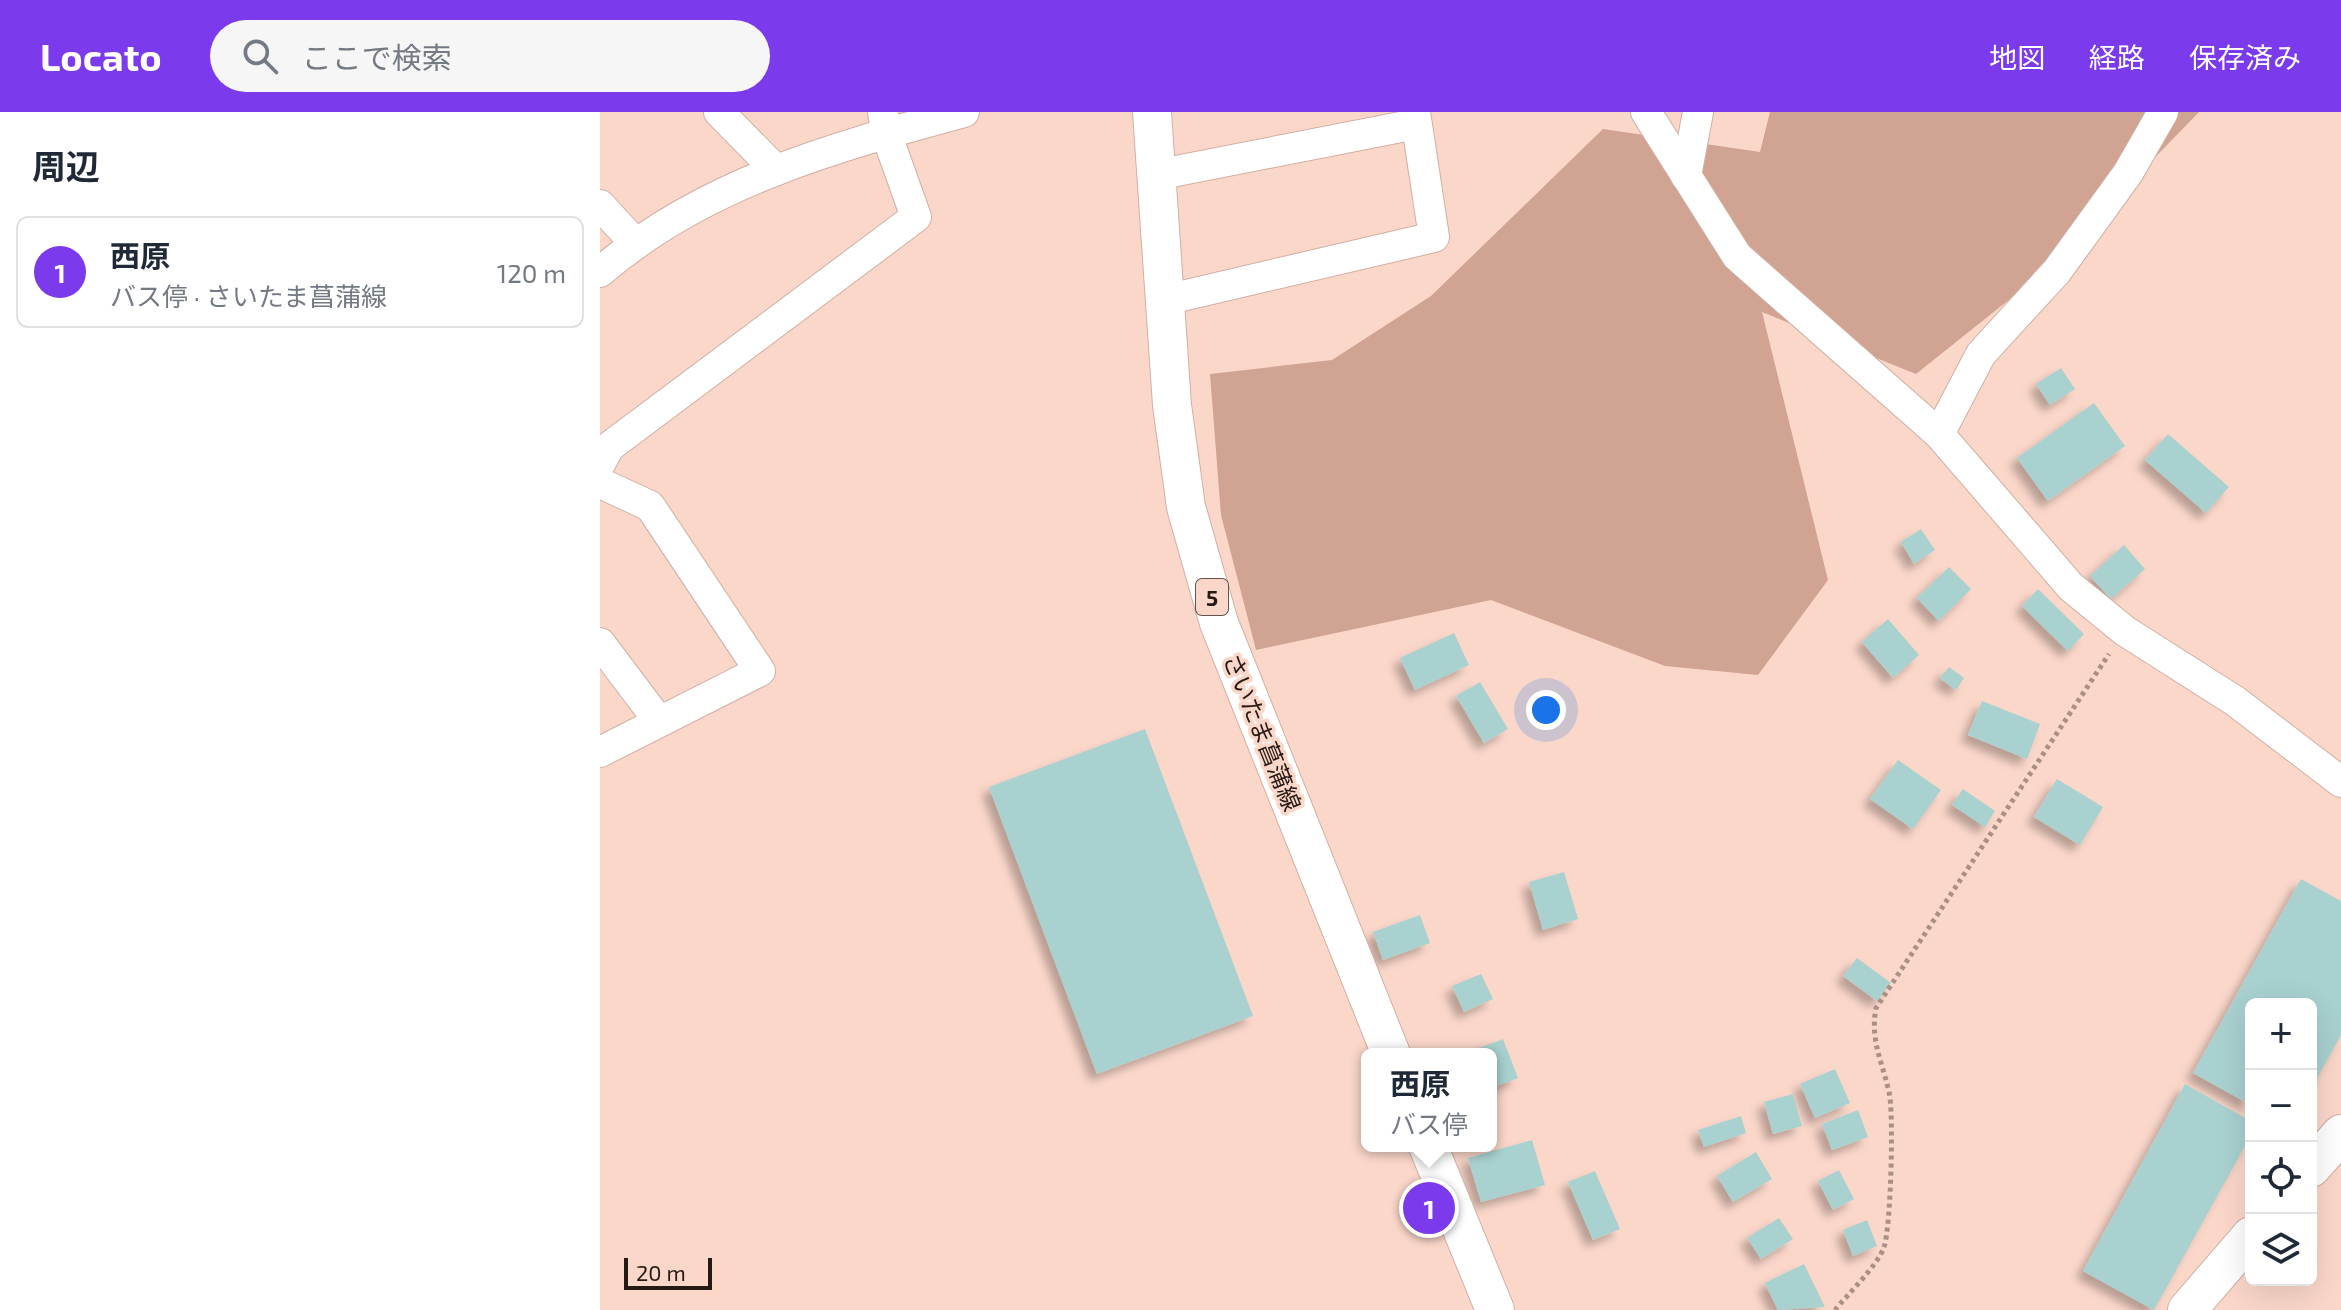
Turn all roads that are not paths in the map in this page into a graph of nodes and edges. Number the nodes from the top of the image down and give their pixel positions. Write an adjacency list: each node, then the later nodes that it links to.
1 (719, 112): 9 (street)
2 (964, 112): 8 (street)
3 (1152, 112): 10 (main road, さいたま菖蒲線 / 5)
4 (1646, 112): 11 (street)
5 (1698, 112): 11 (street)
6 (2163, 112): 16 (street)
7 (1415, 118): 10 (street); 15 (street)
8 (884, 122): 9 (street); 17 (street)
9 (776, 170): 13 (street)
10 (1156, 175): 15 (main road, さいたま菖蒲線 / 5)
11 (1686, 176): 16 (street)
12 (600, 205): 13 (street)
13 (634, 242): 14 (street)
14 (600, 272)
15 (1165, 300): 23 (main road, さいたま菖蒲線 / 5)
16 (1939, 434): 22 (street)
17 (600, 464)
18 (600, 483): 20 (street)
19 (600, 643): 20 (street)
20 (658, 720): 21 (street)
21 (600, 752)
22 (2341, 782)
23 (1389, 1048)
24 (2341, 1134): 26 (main road)
25 (1430, 1152): 28 (main road)
26 (2317, 1161)
27 (2245, 1243): 29 (main road)
28 (1495, 1310)
29 (2187, 1310)

